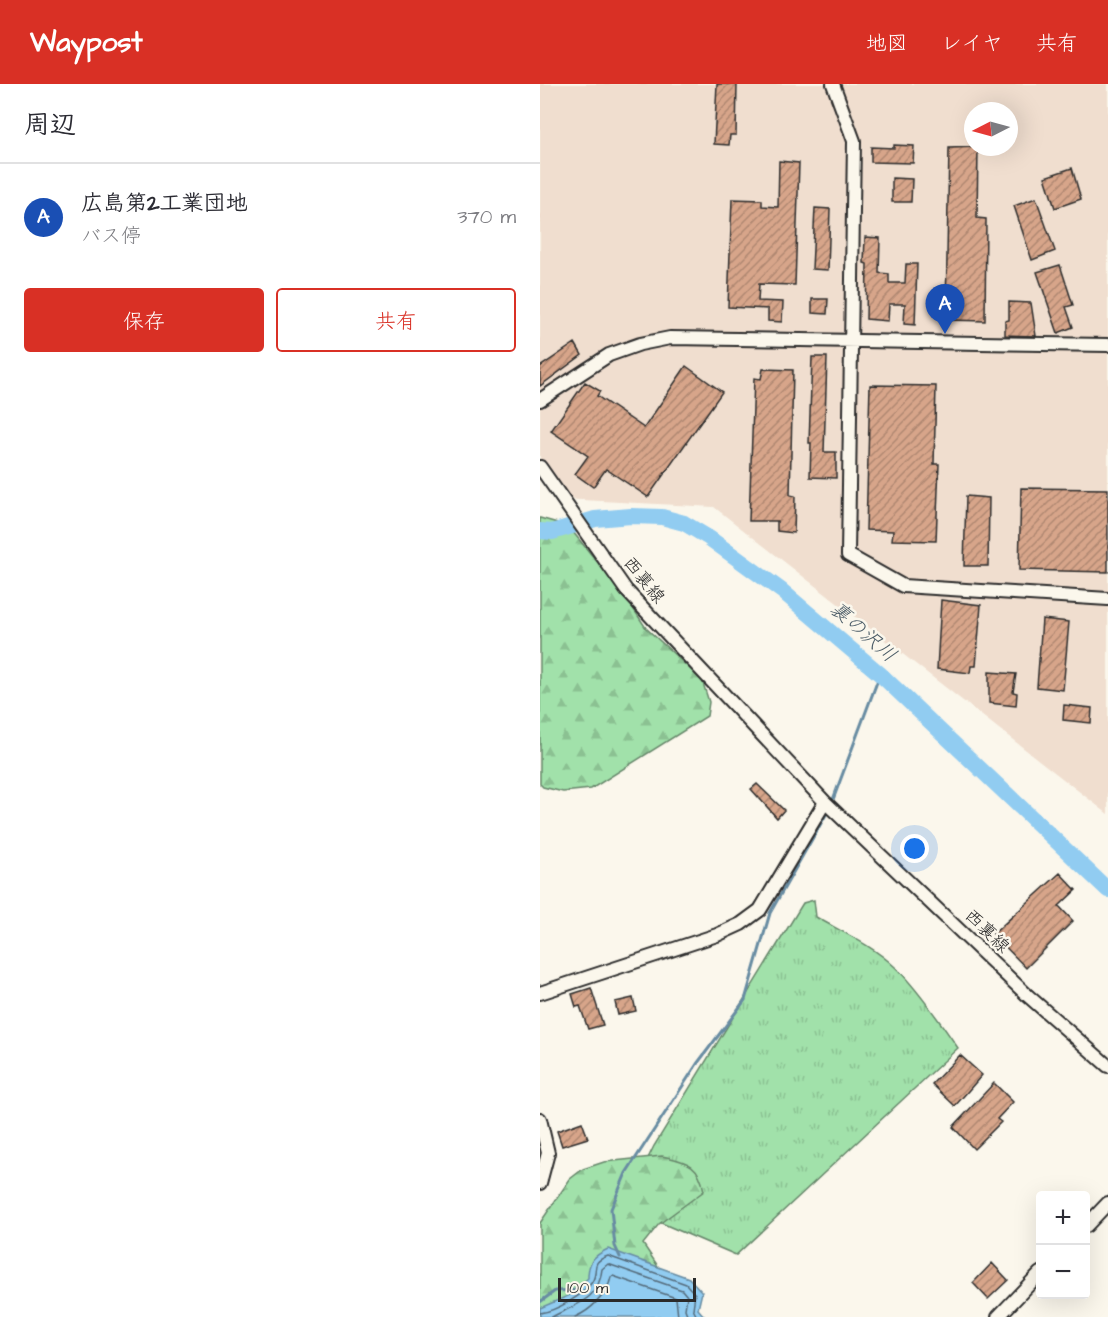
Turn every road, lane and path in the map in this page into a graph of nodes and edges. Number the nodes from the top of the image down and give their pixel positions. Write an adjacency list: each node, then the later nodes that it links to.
1 (833, 84): 2 (street)
2 (850, 340): 3 (street); 4 (street); 6 (street)
3 (1108, 345)
4 (540, 400)
5 (540, 466): 7 (street, 西裏線)
6 (1108, 599)
7 (825, 802): 8 (street); 9 (street, 西裏線)
8 (540, 993)
9 (1108, 1066)
10 (540, 1119): 11 (street)
11 (540, 1183)
12 (1108, 1203): 13 (street)
13 (1090, 1222)
14 (1036, 1278): 15 (street)
15 (998, 1317)

